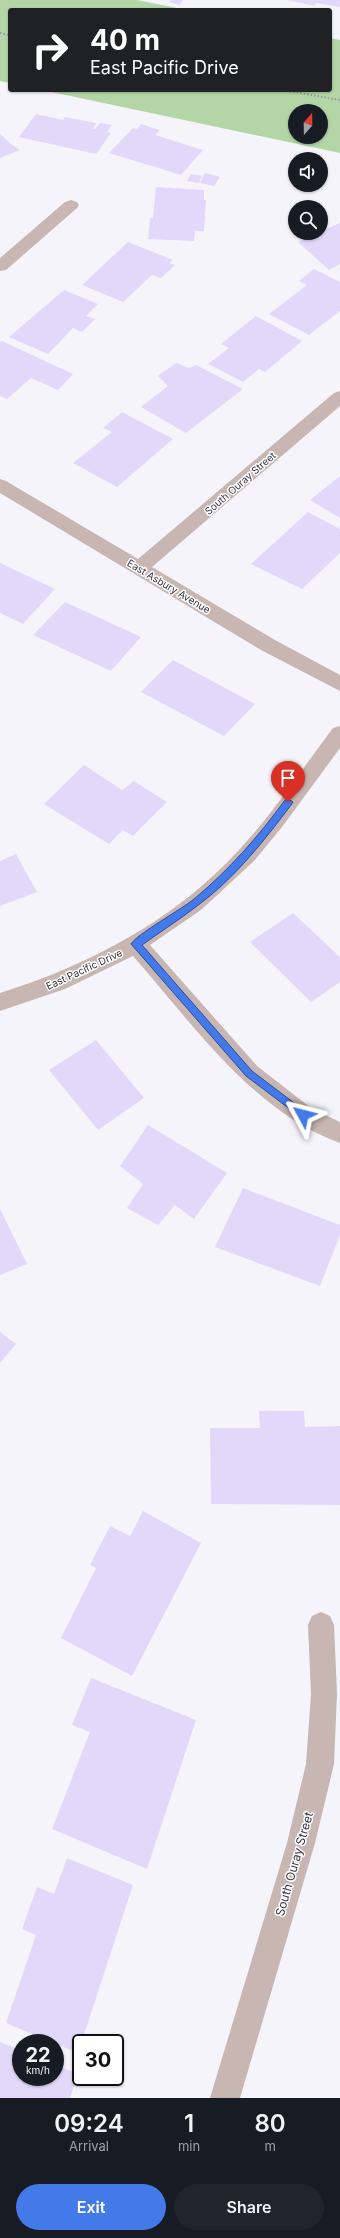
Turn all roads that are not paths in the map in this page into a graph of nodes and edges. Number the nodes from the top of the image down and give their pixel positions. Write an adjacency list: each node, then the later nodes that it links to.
1 (71, 205): 2 (street)
2 (0, 266)
3 (340, 397): 5 (street, South Ouray Street)
4 (0, 485): 5 (street, East Asbury Avenue)
5 (140, 568): 6 (street, East Asbury Avenue)
6 (340, 684)
7 (340, 733): 8 (street, East Pacific Drive)
8 (136, 944): 9 (street, East Pacific Drive); 10 (street)
9 (0, 1002)
10 (340, 1133)
11 (321, 1625): 12 (street, South Ouray Street)
12 (225, 2098)

